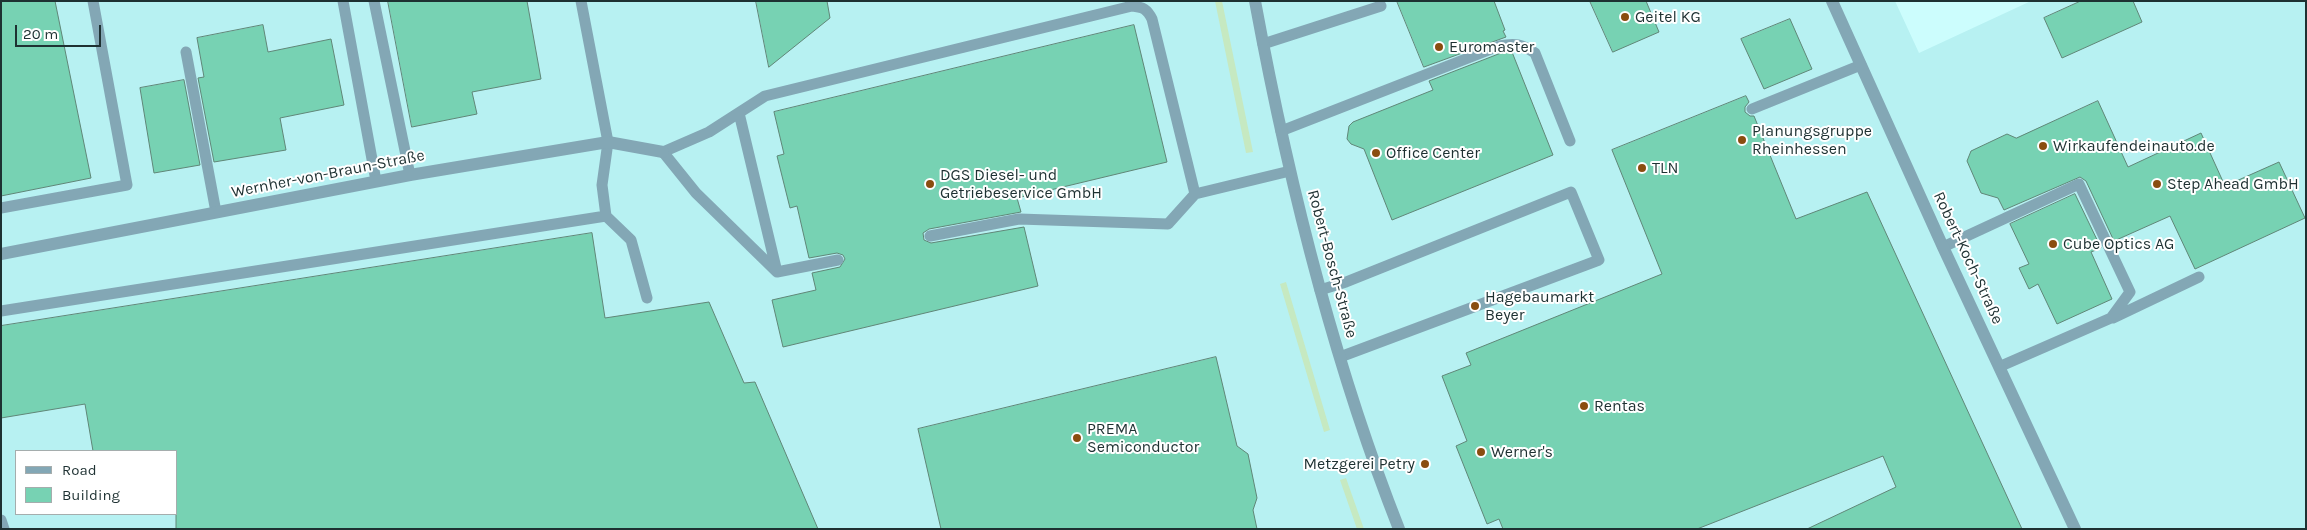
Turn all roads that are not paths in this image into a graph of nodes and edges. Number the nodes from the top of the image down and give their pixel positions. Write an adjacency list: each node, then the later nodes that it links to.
1 (93, 1): 21 (lane)
2 (343, 1): 19 (lane)
3 (374, 1): 18 (lane)
4 (581, 1): 15 (lane)
5 (1256, 1): 8 (street, Robert-Bosch-Straße)
6 (1832, 1): 10 (street, Robert-Koch-Straße)
7 (1381, 6): 8 (lane)
8 (1263, 44): 13 (street, Robert-Bosch-Straße)
9 (186, 52): 22 (lane)
10 (1861, 65): 11 (lane); 25 (street, Robert-Koch-Straße)
11 (1752, 109)
12 (739, 113): 16 (lane); 20 (lane); 28 (lane)
13 (1281, 131): 14 (lane); 17 (street, Robert-Bosch-Straße)
14 (1570, 141)
15 (608, 142): 16 (street, Wernher-von-Braun-Straße); 18 (street, Wernher-von-Braun-Straße); 23 (lane)
16 (663, 152): 28 (lane)
17 (1290, 171): 20 (lane); 30 (street, Robert-Bosch-Straße)
18 (410, 175): 19 (street, Wernher-von-Braun-Straße)
19 (376, 181): 22 (street, Wernher-von-Braun-Straße)
20 (1195, 194): 24 (lane)
21 (1, 208)
22 (216, 212): 26 (street, Wernher-von-Braun-Straße)
23 (606, 216): 31 (lane); 32 (lane)
24 (930, 236)
25 (1943, 247): 33 (lane); 35 (street, Robert-Koch-Straße)
26 (1, 254)
27 (838, 260): 28 (lane)
28 (777, 272)
29 (2199, 277): 33 (lane)
30 (1320, 290): 34 (street, Robert-Bosch-Straße); 34 (lane)
31 (647, 298)
32 (1, 311)
33 (2111, 318): 35 (lane)
34 (1340, 357): 38 (street, Robert-Bosch-Straße)
35 (2001, 366): 39 (street, Robert-Koch-Straße)
36 (1, 520): 37 (lane)
37 (4, 529)
38 (1399, 529)
39 (2075, 529)

